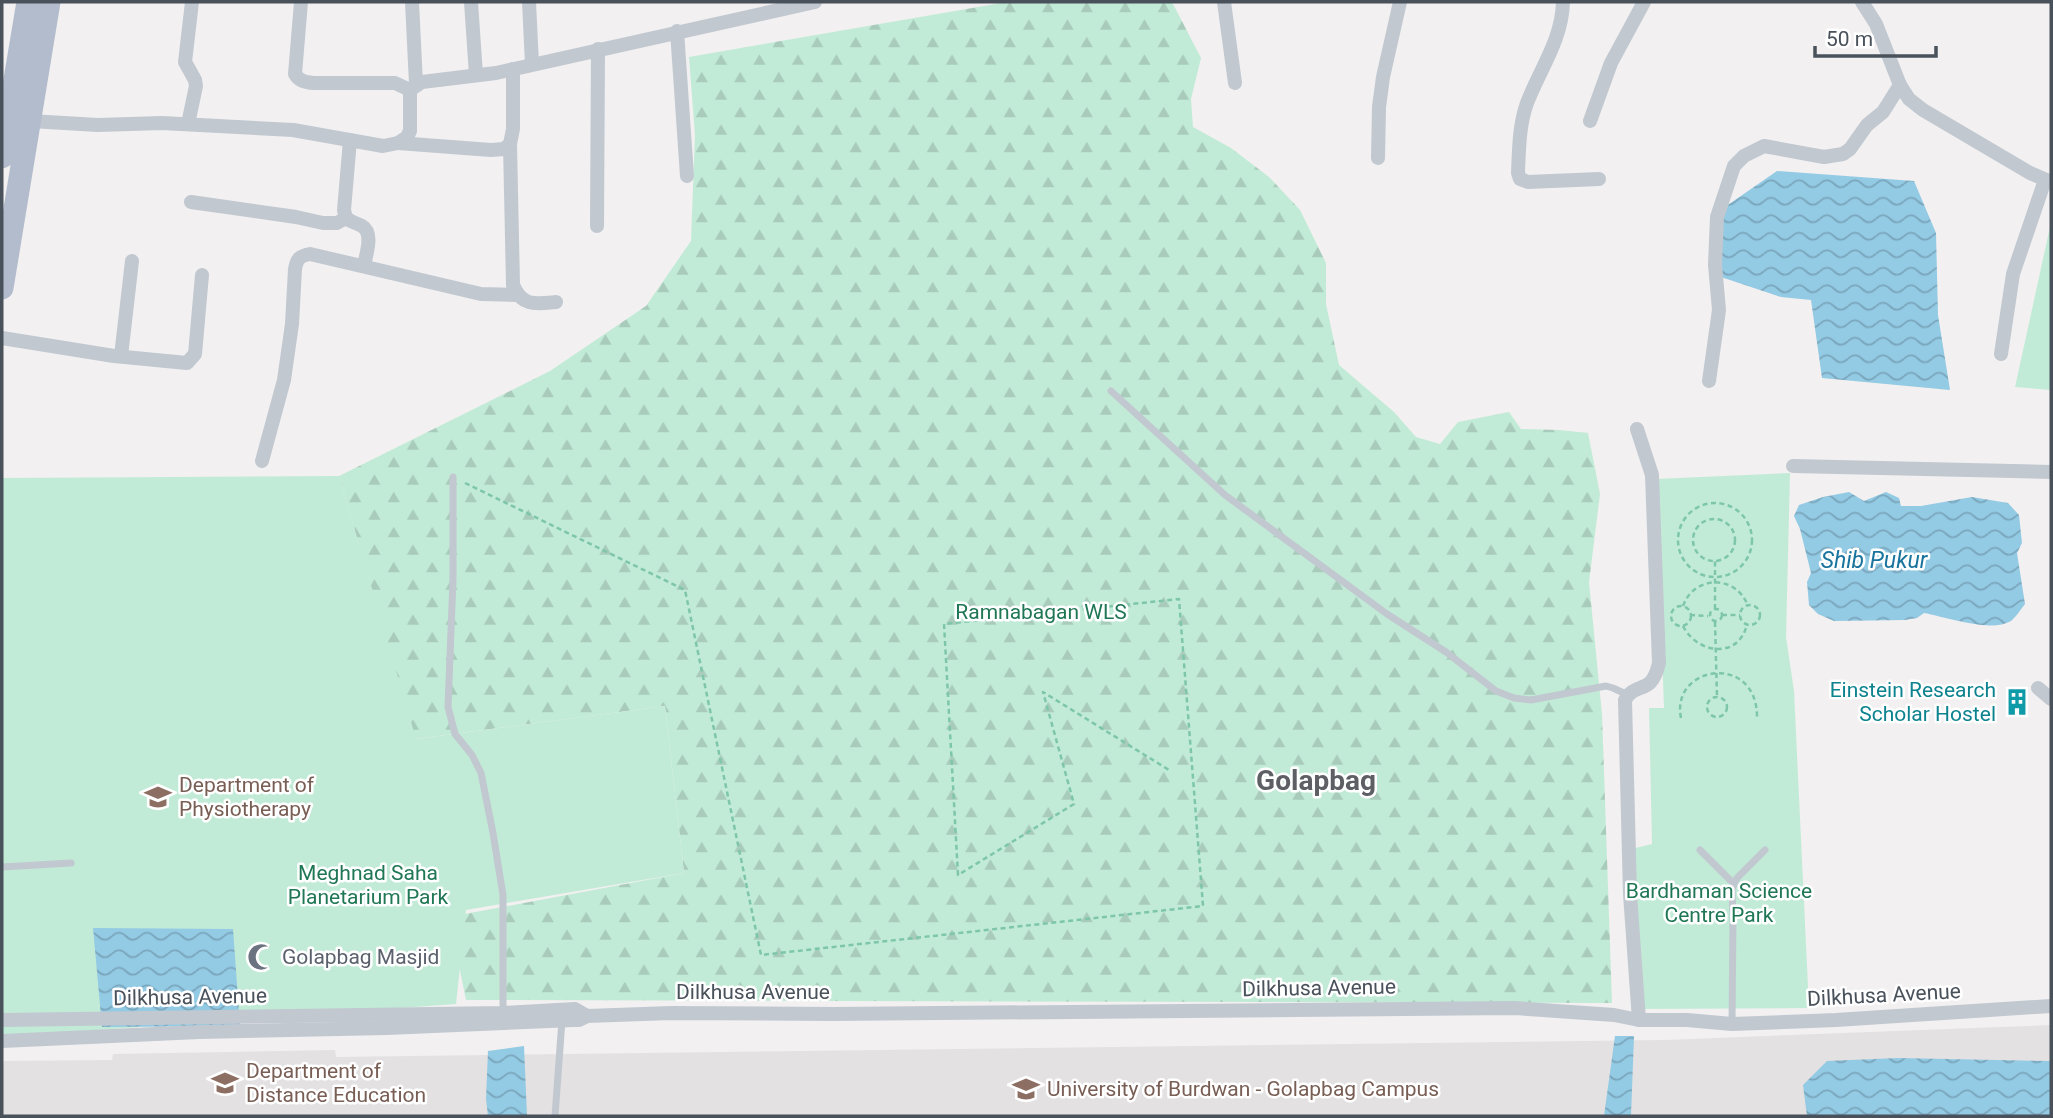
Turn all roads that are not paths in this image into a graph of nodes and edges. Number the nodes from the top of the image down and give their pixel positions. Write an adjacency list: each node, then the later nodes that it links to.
1 (28, 2): 26 (main road)
2 (49, 2): 23 (main road)
3 (191, 2): 25 (street)
4 (301, 2): 22 (street)
5 (412, 2): 22 (street)
6 (471, 2): 19 (street)
7 (529, 2): 17 (street)
8 (815, 2): 14 (street)
9 (1224, 2): 20 (street)
10 (1400, 2): 31 (street)
11 (1563, 2): 33 (street)
12 (1644, 2): 24 (street)
13 (1862, 2): 21 (street)
14 (764, 7): 15 (street)
15 (677, 31): 16 (street); 32 (street)
16 (598, 50): 17 (street); 37 (street)
17 (532, 64): 18 (street)
18 (513, 69): 19 (street); 29 (street)
19 (476, 75): 22 (street)
20 (1235, 83)
21 (1900, 85): 34 (street); 47 (street)
22 (413, 87): 28 (street)
23 (30, 121): 25 (street); 41 (main road)
24 (1590, 121)
25 (188, 124): 27 (street)
26 (4, 132): 30 (main road)
27 (350, 140): 28 (street); 36 (street)
28 (398, 143): 29 (street)
29 (510, 144): 42 (street)
30 (2, 157)
31 (1378, 158)
32 (687, 176)
33 (1599, 179)
34 (2048, 181): 45 (street)
35 (191, 202): 36 (street)
36 (346, 218): 39 (street)
37 (597, 226)
38 (132, 261): 46 (street)
39 (364, 265): 42 (street); 50 (street)
40 (202, 275): 46 (street)
41 (2, 288)
42 (517, 295): 43 (street)
43 (556, 302)
44 (2, 338): 46 (street)
45 (2001, 354)
46 (121, 356)
47 (1709, 382)
48 (1111, 391): 55 (lane)
49 (1637, 429): 55 (street)
50 (262, 461)
51 (1793, 466): 52 (street)
52 (2051, 472)
53 (453, 477): 64 (lane)
54 (2038, 688): 56 (street)
55 (1628, 695): 67 (street)
56 (2051, 699)
57 (1700, 850): 61 (lane)
58 (1765, 850): 61 (lane)
59 (71, 863): 60 (lane)
60 (2, 867)
61 (1733, 883): 69 (lane)
62 (2051, 1006): 69 (street, Dilkhusa Avenue)
63 (587, 1016): 64 (street, Dilkhusa Avenue); 66 (street, Dilkhusa Avenue); 67 (street, Dilkhusa Avenue)
64 (503, 1018): 66 (street, Dilkhusa Avenue); 68 (street, Dilkhusa Avenue)
65 (2, 1020): 68 (street, Dilkhusa Avenue)
66 (562, 1020): 71 (lane)
67 (1639, 1020): 69 (street, Dilkhusa Avenue)
68 (387, 1021): 70 (street, Dilkhusa Avenue)
69 (1732, 1024)
70 (2, 1041)
71 (555, 1116)

